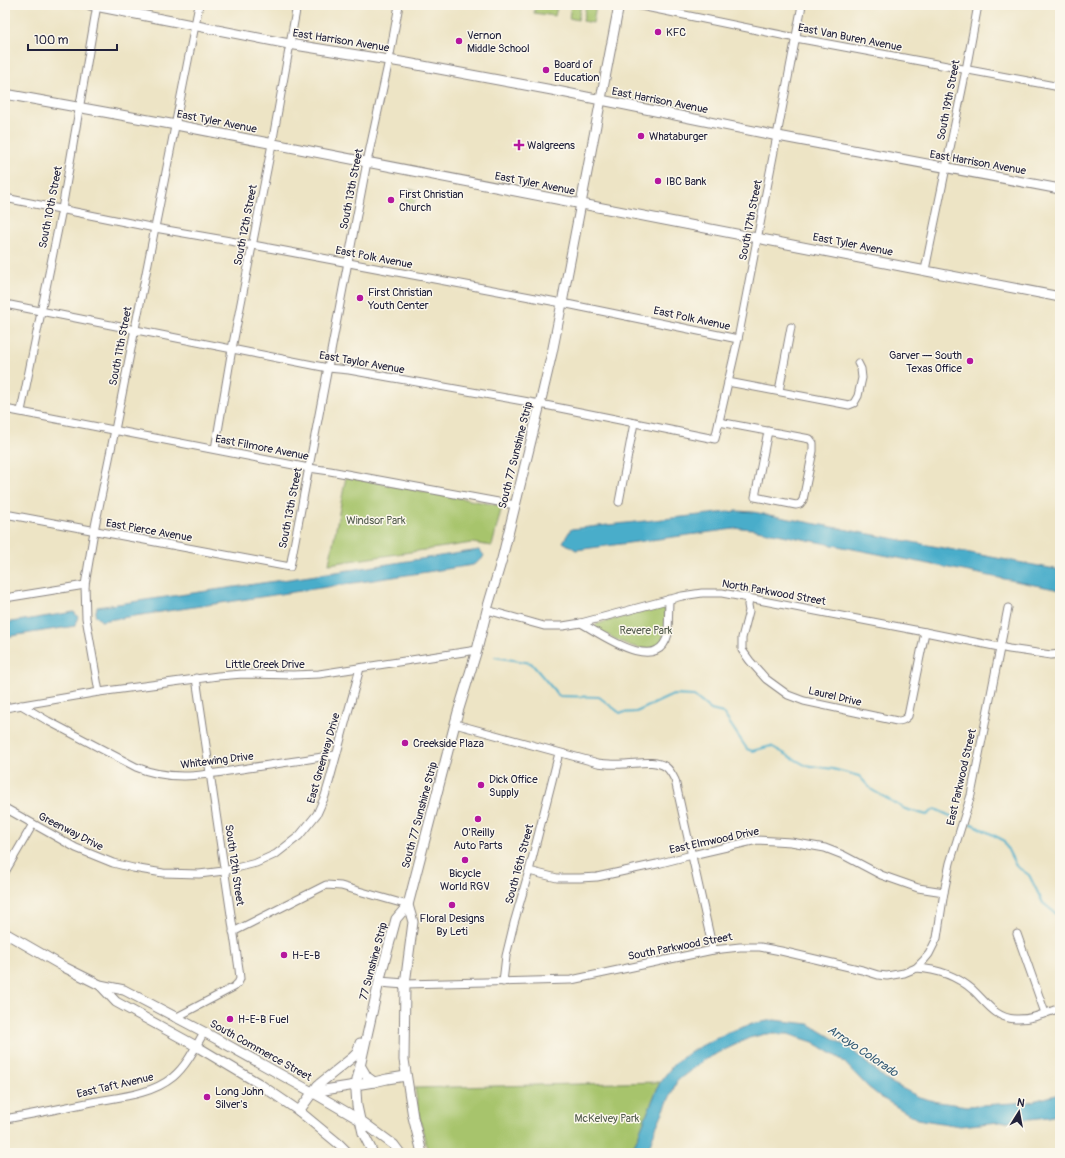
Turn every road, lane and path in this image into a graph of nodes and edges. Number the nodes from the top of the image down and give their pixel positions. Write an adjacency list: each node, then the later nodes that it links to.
1 (95, 5): 9 (main road, East Harrison Avenue); 17 (street, South 10th Street)
2 (199, 5): 9 (street, South 11th Street)
3 (297, 5): 11 (street, South 12th Street)
4 (398, 5): 12 (street, South 13th Street)
5 (619, 5): 16 (main road, South 77 Sunshine Strip)
6 (636, 5): 10 (street, East Van Buren Avenue)
7 (802, 5): 10 (street, South 17th Street)
8 (978, 5): 13 (street, South 19th Street)
9 (196, 26): 11 (main road, East Harrison Avenue); 18 (street, South 11th Street)
10 (796, 38): 13 (street, East Van Buren Avenue); 19 (street, South 17th Street)
11 (289, 44): 12 (main road, East Harrison Avenue); 20 (street, South 12th Street)
12 (389, 60): 16 (main road, East Harrison Avenue); 21 (street, South 13th Street)
13 (966, 70): 14 (street, East Van Buren Avenue); 22 (street, South 19th Street)
14 (1060, 87)
15 (5, 94): 17 (main road, East Tyler Avenue)
16 (601, 100): 19 (main road, East Harrison Avenue); 25 (main road, South 77 Sunshine Strip)
17 (79, 108): 18 (main road, East Tyler Avenue); 26 (street, South 10th Street)
18 (176, 125): 20 (main road, East Tyler Avenue); 27 (street, South 11th Street)
19 (778, 136): 22 (main road, East Harrison Avenue); 28 (street, South 17th Street)
20 (272, 144): 21 (main road, East Tyler Avenue); 29 (street, South 12th Street)
21 (366, 162): 25 (main road, East Tyler Avenue); 30 (street, South 13th Street)
22 (946, 168): 23 (main road, East Harrison Avenue); 31 (street, South 19th Street)
23 (1060, 189)
24 (5, 198): 26 (street, East Polk Avenue)
25 (581, 204): 28 (main road, East Tyler Avenue); 33 (main road, South 77 Sunshine Strip)
26 (62, 209): 27 (street, East Polk Avenue); 35 (street, South 10th Street)
27 (155, 228): 29 (street, East Polk Avenue); 37 (street, South 11th Street)
28 (758, 237): 31 (main road, East Tyler Avenue); 38 (street, South 17th Street)
29 (252, 245): 30 (street, East Polk Avenue); 39 (street, South 12th Street)
30 (348, 263): 33 (street, East Polk Avenue); 41 (street, South 13th Street)
31 (925, 270): 32 (main road, East Tyler Avenue)
32 (1060, 297)
33 (562, 303): 38 (street, East Polk Avenue); 44 (main road, South 77 Sunshine Strip)
34 (5, 304): 35 (street, East Taylor Avenue)
35 (40, 312): 37 (street, East Taylor Avenue); 46 (street, South 10th Street)
36 (791, 327): 43 (street)
37 (134, 330): 39 (street, East Taylor Avenue); 49 (street, South 11th Street)
38 (738, 339): 42 (street, South 17th Street)
39 (232, 349): 41 (street, East Taylor Avenue); 52 (street, South 12th Street)
40 (858, 363): 43 (street)
41 (328, 368): 44 (street, East Taylor Avenue); 53 (street, South 13th Street)
42 (728, 382): 43 (street); 47 (street, South 17th Street)
43 (779, 391)
44 (540, 404): 48 (street, East Taylor Avenue); 55 (main road, South 77 Sunshine Strip)
45 (5, 409): 46 (street, East Filmore Avenue)
46 (21, 412): 49 (street, East Filmore Avenue)
47 (719, 422): 50 (street); 51 (street, South 17th Street)
48 (634, 423): 51 (street, East Taylor Avenue); 54 (street)
49 (115, 430): 52 (street, East Filmore Avenue); 57 (street, South 11th Street)
50 (768, 431): 50 (street)
51 (715, 439)
52 (215, 449): 53 (street, East Filmore Avenue)
53 (309, 468): 55 (street, East Filmore Avenue); 58 (street, South 13th Street)
54 (619, 502)
55 (515, 505): 64 (main road, South 77 Sunshine Strip)
56 (5, 514): 57 (street, East Pierce Avenue)
57 (94, 531): 58 (street, East Pierce Avenue); 59 (street, South 11th Street)
58 (290, 567)
59 (85, 585): 60 (street); 72 (street, South 11th Street)
60 (5, 598)
61 (749, 598): 62 (street, North Parkwood Street); 66 (street, North Parkwood Street); 66 (street, Laurel Drive)
62 (669, 599): 65 (street, North Parkwood Street); 65 (street)
63 (1008, 608): 67 (street, East Parkwood Street)
64 (487, 610): 65 (street, North Parkwood Street); 68 (main road, South 77 Sunshine Strip)
65 (582, 623)
66 (925, 632): 67 (street, North Parkwood Street)
67 (1000, 647): 69 (street, North Parkwood Street); 85 (street, East Parkwood Street)
68 (477, 650): 70 (street, Little Creek Drive); 75 (main road, South 77 Sunshine Strip)
69 (1060, 654)
70 (360, 668): 71 (street, Little Creek Drive); 77 (street, East Greenway Drive)
71 (196, 678): 72 (street, Little Creek Drive); 78 (street, South 12th Street)
72 (98, 692): 73 (street, Little Creek Drive)
73 (21, 705): 74 (street, Little Creek Drive); 78 (street, Whitewing Drive)
74 (5, 708)
75 (455, 724): 76 (street); 86 (main road, South 77 Sunshine Strip)
76 (559, 753): 81 (street); 83 (street, South 16th Street)
77 (336, 755): 78 (street, Whitewing Drive); 82 (street, East Greenway Drive)
78 (210, 774): 82 (street, South 12th Street)
79 (5, 808): 80 (street, Greenway Drive)
80 (33, 824): 82 (street, Greenway Drive); 84 (street)
81 (692, 855): 83 (street, East Elmwood Drive); 85 (street, East Elmwood Drive); 90 (street)
82 (224, 870): 87 (street, South 12th Street)
83 (529, 871): 93 (street, South 16th Street)
84 (5, 872)
85 (944, 892): 91 (street, East Parkwood Street)
86 (408, 905): 87 (street); 92 (main road, 77 Sunshine Strip); 94 (main road)
87 (234, 932): 99 (street, South 12th Street)
88 (5, 933): 95 (main road, South Commerce Street)
89 (1017, 934): 98 (street)
90 (713, 950): 91 (street, South Parkwood Street); 93 (street, South Parkwood Street)
91 (916, 968): 98 (street, South Parkwood Street)
92 (379, 982): 94 (main road, South Parkwood Street); 96 (main road, 77 Sunshine Strip)
93 (503, 982): 94 (street, South Parkwood Street)
94 (405, 984): 102 (main road)
95 (100, 985): 99 (main road, South Commerce Street); 101 (main road, South Commerce Street)
96 (376, 995): 103 (main road, 77 Sunshine Strip); 108 (main road)
97 (1060, 1008): 98 (street, South Parkwood Street)
98 (1045, 1013)
99 (176, 1018): 100 (main road, South Commerce Street)
100 (204, 1032): 101 (street, East Taft Avenue); 108 (main road, South Commerce Street)
101 (196, 1046): 109 (main road, South Commerce Street); 110 (street, East Taft Avenue)
102 (404, 1060): 104 (main road); 105 (main road)
103 (360, 1065): 106 (main road); 107 (main road, 77 Sunshine Strip)
104 (406, 1076): 105 (main road); 115 (main road)
105 (387, 1079): 106 (main road)
106 (374, 1082): 107 (main road)
107 (357, 1085): 108 (main road); 111 (main road, 77 Sunshine Strip)
108 (312, 1092): 109 (main road); 111 (main road, South Commerce Street)
109 (299, 1111): 112 (main road, South Commerce Street)
110 (5, 1119)
111 (360, 1120): 113 (main road, 77 Sunshine Strip); 114 (main road, South Commerce Street)
112 (348, 1153)
113 (373, 1153)
114 (400, 1153)
115 (422, 1153)

